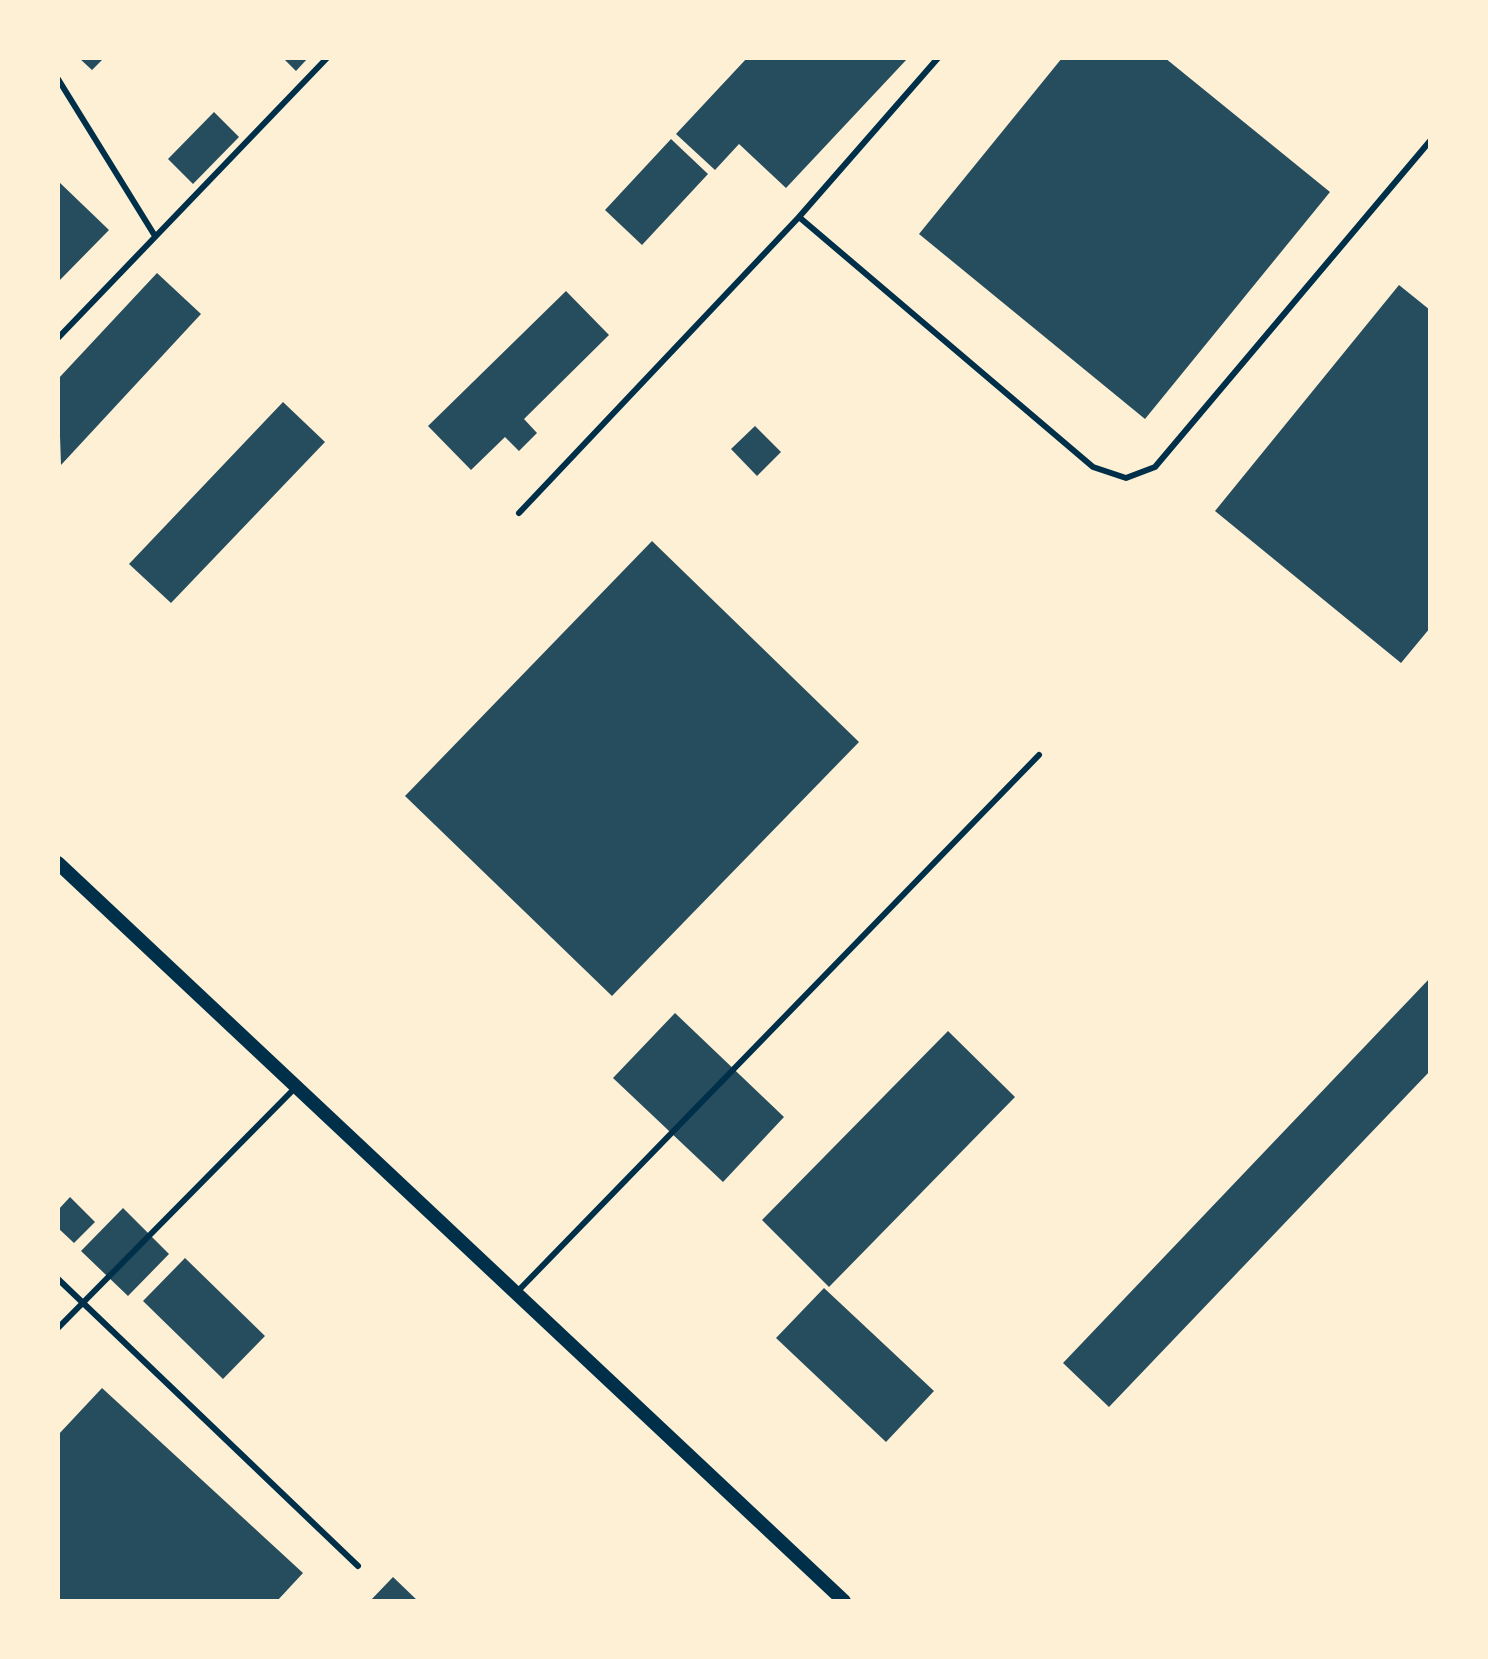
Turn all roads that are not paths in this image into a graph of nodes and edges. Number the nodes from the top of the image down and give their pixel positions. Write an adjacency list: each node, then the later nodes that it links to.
1 (327, 58): 6 (lane)
2 (938, 58): 5 (lane)
3 (58, 79): 6 (lane)
4 (1430, 141): 5 (lane)
5 (799, 217): 8 (lane)
6 (155, 236): 7 (lane)
7 (58, 338)
8 (519, 513)
9 (1039, 755): 13 (lane)
10 (58, 863): 11 (street)
11 (298, 1086): 13 (street); 14 (lane)
12 (58, 1279): 14 (lane)
13 (516, 1294): 17 (street)
14 (83, 1302): 15 (lane); 16 (lane)
15 (58, 1328)
16 (358, 1566)
17 (844, 1601)

